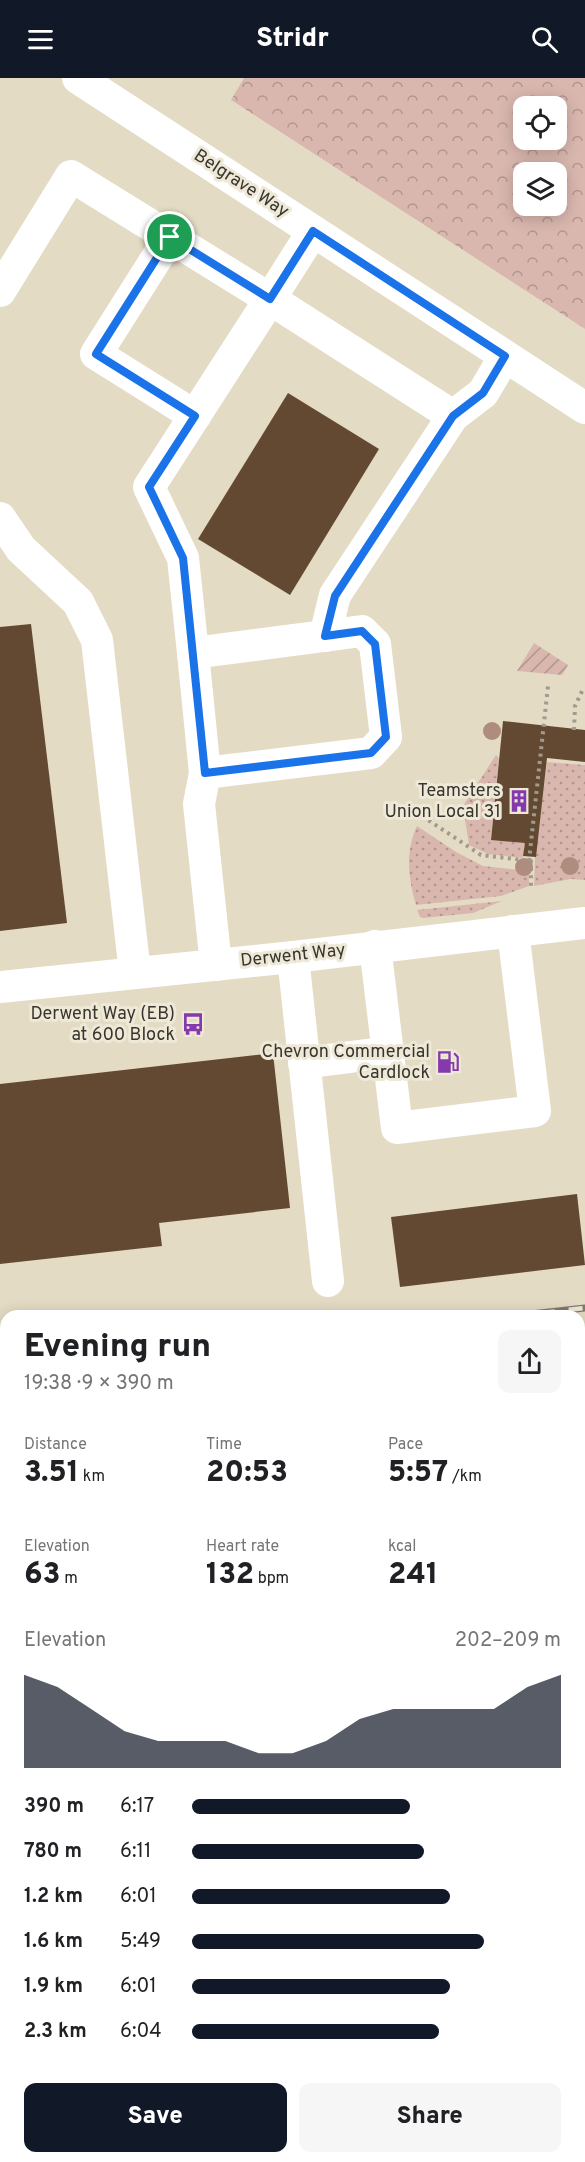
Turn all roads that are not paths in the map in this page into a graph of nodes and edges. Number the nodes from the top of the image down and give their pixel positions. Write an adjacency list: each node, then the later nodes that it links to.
1 (78, 78): 2 (street, Belgrave Way)
2 (313, 231): 5 (street); 6 (street, Belgrave Way)
3 (170, 237): 4 (street); 5 (street); 8 (street)
4 (0, 291)
5 (270, 299): 8 (street); 9 (street)
6 (505, 356): 7 (street, Belgrave Way); 9 (street)
7 (585, 408)
8 (195, 416): 12 (street)
9 (453, 416): 11 (street)
10 (0, 518): 19 (street)
11 (325, 636): 12 (street); 13 (street)
12 (192, 653): 13 (street)
13 (205, 773): 18 (street)
14 (585, 923): 15 (street, Derwent Way)
15 (513, 931): 16 (street, Derwent Way); 21 (street)
16 (375, 946): 17 (street, Derwent Way); 21 (street)
17 (293, 957): 18 (street, Derwent Way); 22 (street)
18 (216, 964): 19 (street, Derwent Way)
19 (135, 973): 20 (street, Derwent Way)
20 (0, 987)
21 (388, 1052): 22 (street)
22 (304, 1064): 23 (street)
23 (328, 1281)

